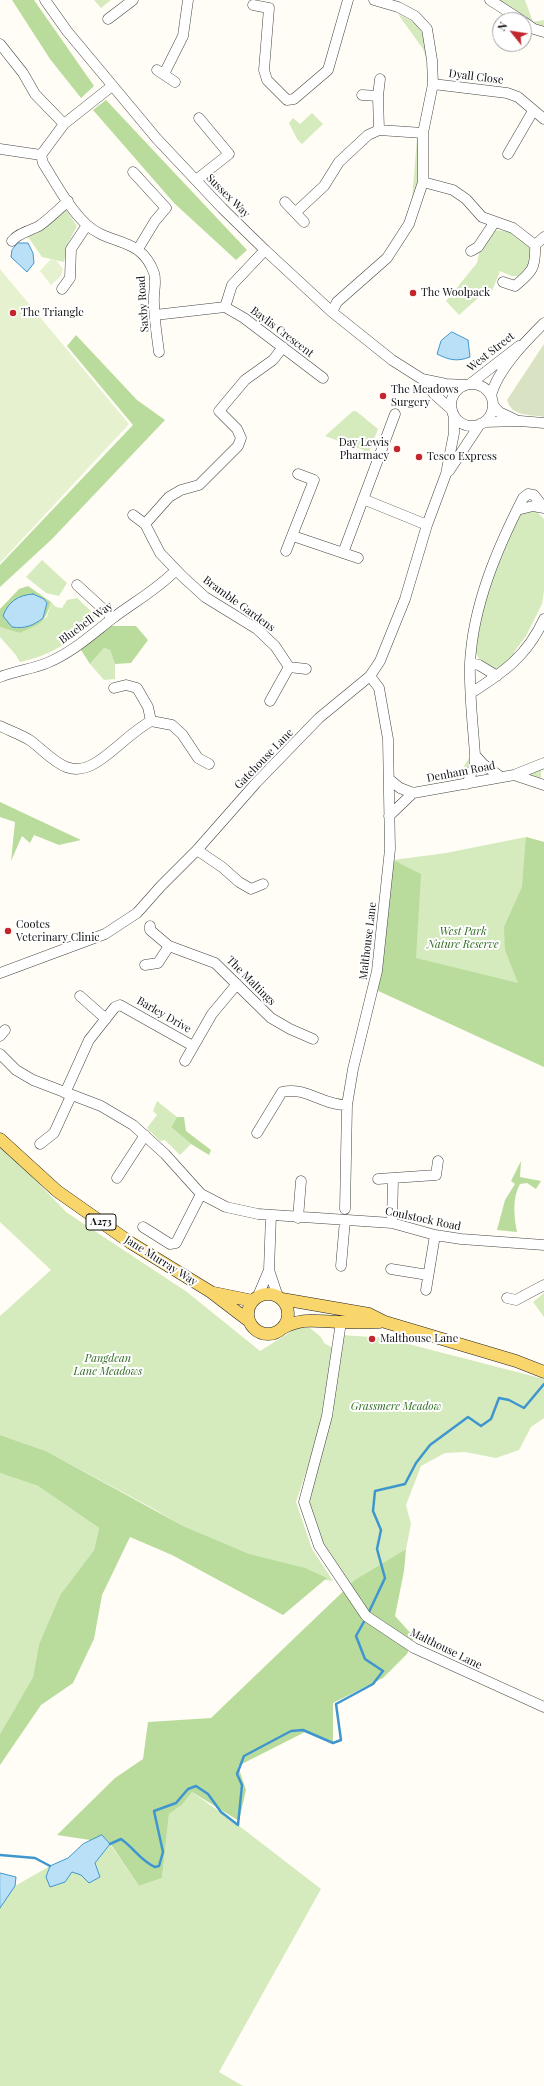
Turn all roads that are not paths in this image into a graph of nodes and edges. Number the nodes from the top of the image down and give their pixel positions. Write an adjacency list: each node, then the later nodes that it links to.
1 (45, 0): 16 (street, Sussex Way)
2 (133, 0): 9 (street)
3 (188, 0): 14 (street)
4 (348, 0): 7 (street)
5 (374, 0): 15 (street)
6 (490, 0): 8 (street)
7 (253, 5)
8 (509, 12)
9 (108, 19)
10 (532, 27): 11 (street)
11 (544, 32)
12 (0, 44): 22 (street)
13 (380, 79): 18 (street)
14 (175, 82)
15 (433, 84): 19 (street, Dyall Close); 24 (street)
16 (112, 86): 22 (street); 29 (street, Sussex Way)
17 (362, 95): 18 (street)
18 (378, 96): 23 (street)
19 (533, 111): 21 (street, Dyall Close); 26 (street)
20 (199, 118): 29 (street)
21 (544, 119)
22 (64, 124): 27 (street)
23 (379, 130): 24 (street); 33 (street)
24 (423, 133): 30 (street)
25 (0, 149): 27 (street)
26 (508, 154)
27 (41, 155): 31 (street)
28 (133, 172): 40 (street)
29 (196, 180): 41 (street, Sussex Way)
30 (423, 182): 35 (street); 46 (street)
31 (68, 201): 36 (street); 38 (street)
32 (286, 202): 33 (street)
33 (296, 212): 34 (street)
34 (304, 222)
35 (494, 223): 39 (street); 42 (street)
36 (87, 225): 40 (street); 44 (street)
37 (544, 237): 39 (street)
38 (12, 241)
39 (535, 246): 43 (street)
40 (138, 249): 47 (street, Saxby Road)
41 (265, 250): 45 (street); 46 (street, Sussex Way)
42 (471, 251)
43 (503, 282)
44 (62, 290)
45 (225, 307): 47 (street); 50 (street, Baylis Crescent)
46 (332, 312): 53 (street, Sussex Way)
47 (155, 315): 51 (street, Saxby Road)
48 (544, 323): 49 (street, West Street)
49 (528, 340): 54 (street, West Street); 55 (street, West Street)
50 (283, 348): 52 (street, Baylis Crescent); 57 (street)
51 (159, 352)
52 (323, 378)
53 (422, 379): 54 (street, Sussex Way); 58 (street, Sussex Way)
54 (468, 384): 55 (street); 58 (street)
55 (492, 401): 60 (street); 61 (street)
56 (210, 405): 57 (street)
57 (219, 411): 68 (street)
58 (453, 413): 61 (street); 64 (street, Gatehouse Lane)
59 (395, 414): 65 (street)
60 (520, 421): 61 (street); 62 (street)
61 (482, 423): 64 (street, Gatehouse Lane)
62 (544, 423)
63 (298, 474): 70 (street)
64 (446, 474): 69 (street, Gatehouse Lane)
65 (364, 499): 69 (street); 72 (street)
66 (544, 508): 78 (street)
67 (133, 514): 68 (street, Bramble Gardens)
68 (145, 524): 74 (street, Bramble Gardens)
69 (427, 525): 82 (street, Gatehouse Lane)
70 (293, 536): 71 (street); 72 (street)
71 (286, 551)
72 (343, 553): 73 (street)
73 (358, 558)
74 (176, 570): 76 (street, Bluebell Way); 79 (street, Bramble Gardens)
75 (77, 585): 76 (street)
76 (113, 618): 81 (street, Bluebell Way)
77 (544, 619): 83 (street)
78 (470, 663): 83 (street); 85 (street)
79 (289, 667): 80 (street); 86 (street)
80 (306, 669)
81 (0, 676)
82 (370, 676): 94 (street, Malthouse Lane); 99 (street, Gatehouse Lane)
83 (497, 676): 85 (street)
84 (114, 688): 87 (street)
85 (471, 693): 89 (street)
86 (270, 701)
87 (151, 721): 88 (street); 91 (street)
88 (0, 726)
89 (475, 755): 93 (street); 95 (street)
90 (544, 763): 92 (street, Denham Road)
91 (209, 764)
92 (514, 775): 93 (street, Denham Road); 96 (street, Denham Road)
93 (501, 777): 95 (street, Denham Road)
94 (389, 780): 97 (street); 98 (street, Malthouse Lane)
95 (467, 784): 97 (street, Denham Road)
96 (544, 785)
97 (413, 793): 98 (street)
98 (390, 816): 113 (street, Malthouse Lane)
99 (197, 850): 100 (street); 104 (street, Gatehouse Lane)
100 (264, 884)
101 (150, 926): 102 (street, The Maltings)
102 (169, 946): 103 (street); 105 (street, The Maltings)
103 (145, 965)
104 (0, 973)
105 (237, 984): 108 (street, The Maltings); 109 (street, Barley Drive)
106 (80, 996): 107 (street)
107 (106, 1019): 109 (street, Barley Drive); 112 (street, Barley Drive)
108 (313, 1039)
109 (193, 1046): 111 (street, Barley Drive)
110 (0, 1054): 112 (street, Coulstock Road)
111 (185, 1061)
112 (68, 1094): 115 (street, Coulstock Road); 117 (street)
113 (347, 1105): 114 (street); 124 (street, Malthouse Lane)
114 (256, 1133)
115 (145, 1135): 119 (street); 123 (street, Coulstock Road)
116 (0, 1139): 138 (main road, Jane Murray Way / A273)
117 (40, 1144)
118 (438, 1161): 120 (street)
119 (117, 1178)
120 (393, 1178): 121 (street); 128 (street)
121 (378, 1179)
122 (301, 1181): 126 (street)
123 (201, 1194): 125 (street, Coulstock Road); 129 (street)
124 (345, 1209)
125 (271, 1215): 126 (street, Coulstock Road); 134 (street)
126 (298, 1218): 127 (street, Coulstock Road)
127 (345, 1220): 128 (street, Coulstock Road); 132 (street)
128 (392, 1223): 130 (street, Coulstock Road)
129 (143, 1228)
130 (435, 1235): 131 (street, Coulstock Road); 135 (street)
131 (544, 1245)
132 (341, 1266)
133 (391, 1269): 135 (street)
134 (269, 1270): 139 (street); 140 (street)
135 (428, 1275): 137 (street)
136 (544, 1285): 141 (street)
137 (426, 1290)
138 (211, 1292): 139 (main road, A273); 142 (main road, A273)
139 (256, 1298): 140 (main road); 142 (main road)
140 (280, 1298): 144 (main road); 145 (main road)
141 (507, 1298)
142 (250, 1321): 145 (main road)
143 (341, 1322): 144 (main road); 145 (main road); 147 (street, Malthouse Lane)
144 (385, 1322): 146 (main road)
145 (280, 1329)
146 (544, 1372)
147 (544, 1707)

